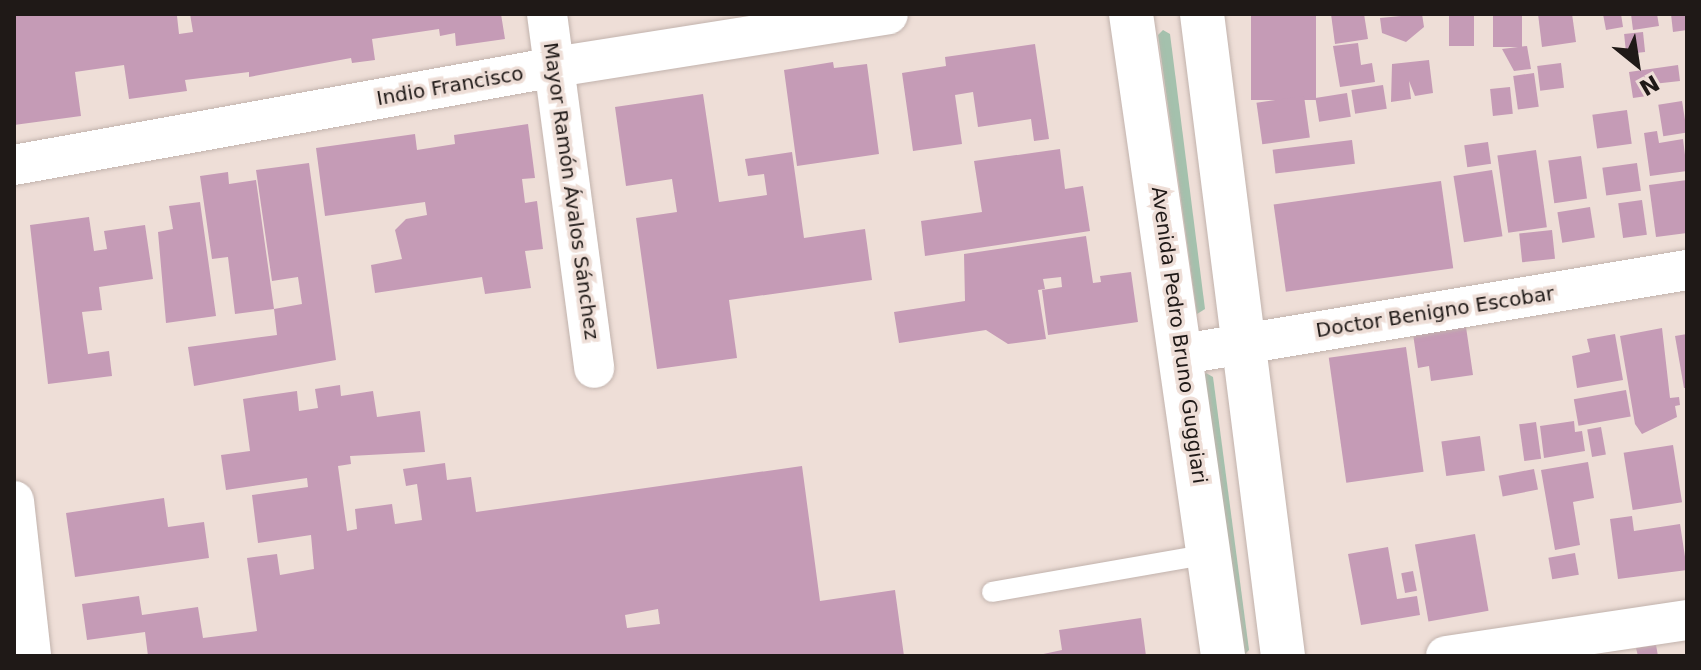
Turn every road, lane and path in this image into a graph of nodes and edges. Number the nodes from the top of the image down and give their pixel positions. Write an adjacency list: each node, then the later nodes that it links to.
1 (547, 14): 5 (street, Mayor Ramón Ávalos Sánchez)
2 (888, 14): 5 (street, Indio Francisco)
3 (1131, 14): 9 (main road, Avenida Pedro Bruno Guggiari)
4 (1202, 14): 8 (main road)
5 (555, 67): 6 (street, Indio Francisco); 10 (street, Mayor Ramón Ávalos Sánchez)
6 (14, 165)
7 (1687, 270): 8 (street, Doctor Benigno Escobar)
8 (1242, 344): 9 (street, Doctor Benigno Escobar); 17 (main road)
9 (1183, 354): 12 (main road, Avenida Pedro Bruno Guggiari)
10 (594, 368)
11 (14, 501): 15 (street)
12 (1209, 554): 13 (lane); 16 (main road, Avenida Pedro Bruno Guggiari)
13 (992, 592)
14 (1687, 620): 18 (street)
15 (31, 656)
16 (1223, 656)
17 (1283, 656)
18 (1446, 656)

